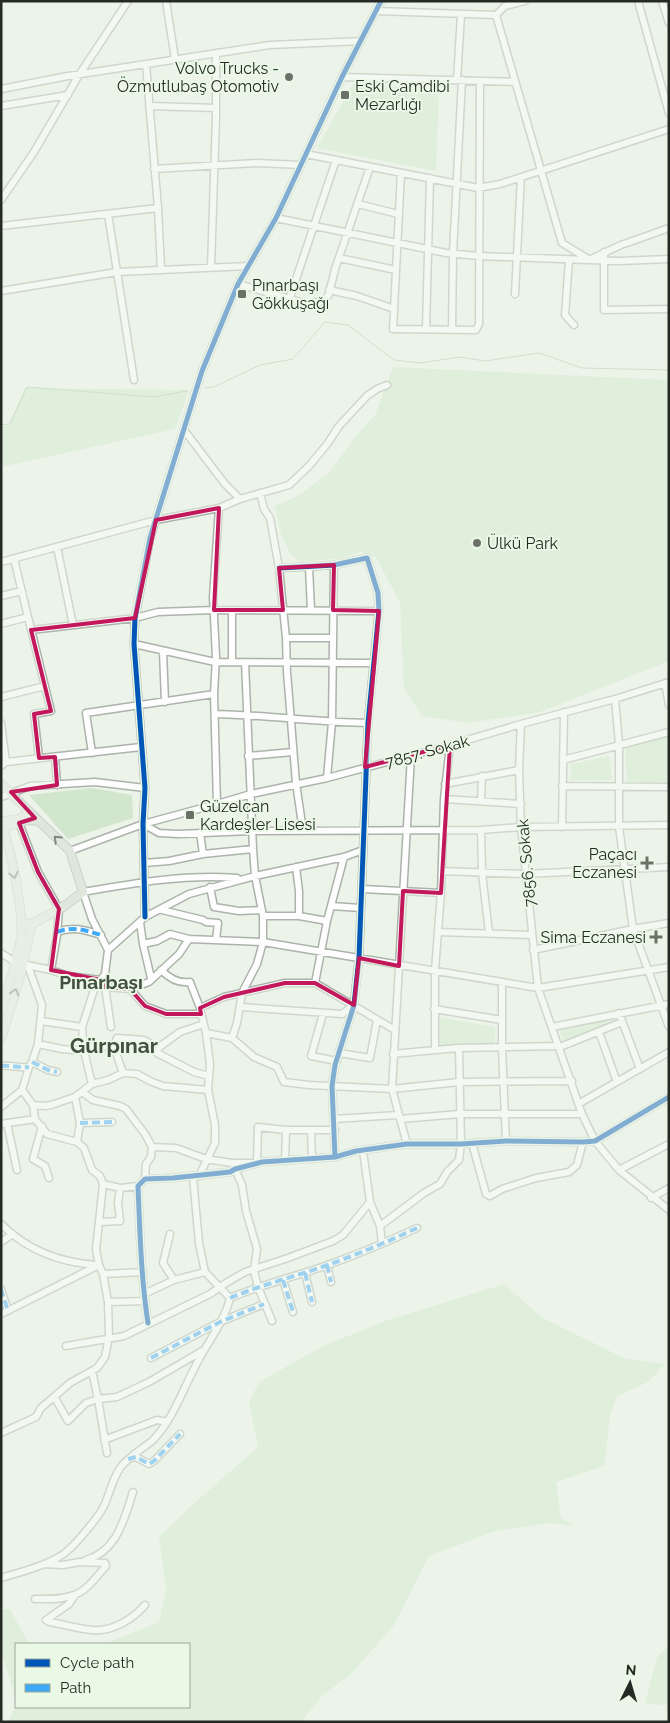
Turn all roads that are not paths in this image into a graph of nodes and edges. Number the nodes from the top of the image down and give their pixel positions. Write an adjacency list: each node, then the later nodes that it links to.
1 (128, 1): 16 (street)
2 (166, 1): 14 (street)
3 (381, 1): 8 (street)
4 (525, 1): 7 (street)
5 (638, 1): 26 (street)
6 (662, 1): 11 (street)
7 (505, 4): 10 (street)
8 (376, 11): 9 (street); 12 (street)
9 (461, 15): 10 (street); 18 (street)
10 (496, 15): 20 (street)
11 (669, 24)
12 (361, 40): 13 (street); 17 (street)
13 (216, 53): 14 (street); 25 (street)
14 (175, 59): 15 (street)
15 (146, 64): 16 (street); 24 (street)
16 (79, 75): 21 (street); 22 (street)
17 (342, 77): 18 (street); 28 (street)
18 (460, 80): 19 (street); 38 (street)
19 (480, 81): 20 (street); 39 (street)
20 (515, 82): 34 (street)
21 (1, 90)
22 (68, 95): 23 (street); 40 (street)
23 (1, 106)
24 (149, 106): 25 (street); 33 (street)
25 (216, 108): 30 (street)
26 (669, 113)
27 (669, 129): 34 (street)
28 (306, 154): 29 (street); 31 (street)
29 (336, 160): 32 (street); 46 (street)
30 (214, 165): 31 (street); 33 (street); 63 (street)
31 (301, 165): 45 (street)
32 (370, 167): 35 (street); 41 (street)
33 (154, 169): 42 (street)
34 (541, 171): 36 (street); 51 (street)
35 (401, 173): 37 (street); 44 (street)
36 (521, 177): 39 (street); 56 (street)
37 (430, 178): 38 (street); 52 (street)
38 (456, 183): 39 (street); 54 (street)
39 (478, 188): 55 (street)
40 (1, 200)
41 (358, 204): 44 (street); 49 (street)
42 (158, 208): 43 (street); 64 (street)
43 (108, 214): 47 (street); 66 (street)
44 (398, 214): 50 (street)
45 (276, 218): 46 (street); 62 (street)
46 (314, 225): 49 (street); 71 (street)
47 (1, 226)
48 (669, 228): 53 (street)
49 (349, 232): 50 (street); 57 (street)
50 (397, 242): 52 (street); 65 (street)
51 (562, 243): 58 (street); 60 (street)
52 (427, 249): 54 (street); 75 (street)
53 (604, 252): 60 (street); 61 (street)
54 (453, 253): 55 (street); 76 (street)
55 (479, 256): 56 (street); 76 (street)
56 (517, 257): 58 (street); 70 (street)
57 (339, 258): 65 (street); 68 (street)
58 (565, 259): 60 (street); 74 (street)
59 (669, 259): 61 (street)
60 (590, 260): 61 (street)
61 (604, 260): 73 (street)
62 (248, 266): 63 (street); 67 (street)
63 (212, 267): 64 (street)
64 (161, 269): 66 (street)
65 (396, 270): 72 (street)
66 (117, 272): 69 (street); 77 (street)
67 (238, 284): 71 (street); 79 (street)
68 (329, 290): 71 (street); 72 (street)
69 (1, 291)
70 (515, 294)
71 (289, 300)
72 (394, 309): 75 (street)
73 (669, 309)
74 (574, 325)
75 (426, 330): 76 (street)
76 (452, 330)
77 (134, 380)
78 (387, 385): 80 (street)
79 (184, 430): 81 (street); 83 (street)
80 (260, 493): 81 (street); 89 (street)
81 (240, 499): 82 (street)
82 (219, 508): 83 (street); 92 (street)
83 (156, 520): 84 (street); 99 (street)
84 (57, 547): 85 (street); 101 (street)
85 (14, 559): 86 (street); 90 (street)
86 (1, 562)
87 (334, 565): 88 (street); 96 (street); 97 (street)
88 (309, 567): 89 (street); 95 (street)
89 (279, 568): 94 (street)
90 (22, 591): 91 (street); 98 (street)
91 (1, 596)
92 (214, 610): 93 (street); 99 (street); 107 (street)
93 (232, 610): 94 (street); 108 (street)
94 (283, 610): 95 (street); 103 (street)
95 (310, 610): 96 (street)
96 (333, 610): 97 (street); 104 (street)
97 (379, 611): 112 (street)
98 (28, 618): 100 (street); 102 (street)
99 (135, 618): 101 (street); 105 (street)
100 (1, 624)
101 (73, 625): 102 (street)
102 (31, 630): 114 (street)
103 (286, 638): 104 (street); 110 (street)
104 (332, 638): 111 (street)
105 (134, 644): 106 (street); 120 (street)
106 (163, 650): 107 (street); 118 (street)
107 (216, 662): 108 (street); 115 (street)
108 (232, 662): 109 (street)
109 (245, 662): 110 (street); 123 (street)
110 (286, 662): 111 (street); 124 (street)
111 (332, 662): 112 (street); 125 (street)
112 (374, 663): 127 (street)
113 (667, 682): 117 (street, 7857. Sokak); 119 (street)
114 (45, 686): 116 (street); 138 (street)
115 (214, 694): 118 (street); 122 (street)
116 (1, 697)
117 (614, 699): 121 (street, 7857. Sokak); 130 (street)
118 (166, 702): 120 (street)
119 (669, 705)
120 (138, 706): 132 (street); 134 (street)
121 (564, 712): 128 (street, 7857. Sokak); 139 (street)
122 (214, 714): 123 (street); 158 (street)
123 (247, 715): 124 (street); 135 (street)
124 (290, 720): 125 (street); 133 (street)
125 (332, 722): 127 (street); 144 (street)
126 (1, 723): 140 (street)
127 (368, 723): 141 (street)
128 (521, 724): 131 (street, 7857. Sokak); 142 (street, 7856. Sokak)
129 (669, 732): 130 (street)
130 (619, 744): 139 (street); 150 (street)
131 (450, 745): 136 (street, 7857. Sokak); 147 (street)
132 (141, 748): 134 (street); 152 (street)
133 (293, 752): 135 (street); 145 (street)
134 (92, 753): 137 (street)
135 (248, 756): 154 (street)
136 (411, 756): 141 (street, 7857. Sokak); 169 (street)
137 (54, 757): 138 (street); 148 (street)
138 (39, 758): 140 (street)
139 (563, 760): 149 (street)
140 (4, 764)
141 (366, 767): 144 (street, 7857. Sokak); 174 (street)
142 (519, 770): 143 (street); 159 (street, 7856. Sokak)
143 (482, 776): 147 (street); 157 (street)
144 (327, 778): 145 (street, 7857. Sokak)
145 (296, 783): 154 (street, 7857. Sokak); 173 (street)
146 (1, 784): 153 (main road)
147 (445, 784): 156 (street)
148 (57, 785): 152 (street); 153 (street)
149 (562, 786): 150 (street); 167 (street)
150 (618, 786): 151 (street); 168 (street)
151 (669, 787)
152 (145, 788): 164 (street)
153 (11, 792): 155 (street); 160 (main road)
154 (251, 794): 158 (street, 7857. Sokak); 172 (street)
155 (1, 797)
156 (444, 799): 157 (street); 170 (street)
157 (480, 802): 159 (street)
158 (217, 804): 164 (street, 7857. Sokak)
159 (521, 804): 166 (street, 7856. Sokak)
160 (30, 813): 161 (main road); 163 (main road)
161 (39, 821): 162 (main road); 178 (main road, one-way to 161)
162 (19, 823): 163 (main road); 198 (street)
163 (2, 824): 204 (main road, one-way to 204)
164 (144, 824): 175 (street); 178 (street, 7857. Sokak); 181 (street)
165 (669, 826): 168 (street)
166 (521, 827): 167 (street); 171 (street); 187 (street, 7856. Sokak)
167 (562, 827): 168 (street)
168 (619, 827): 184 (street)
169 (407, 830): 170 (street); 174 (street); 193 (street)
170 (442, 830): 171 (street); 185 (street)
171 (481, 830): 186 (street)
172 (252, 831): 173 (street); 175 (street); 176 (street)
173 (303, 831): 174 (street)
174 (363, 831): 177 (street)
175 (200, 833): 179 (street)
176 (253, 849): 179 (street); 188 (street)
177 (363, 850): 180 (street); 192 (street)
178 (70, 851): 194 (main road)
179 (203, 854): 181 (street)
180 (344, 857): 183 (street); 196 (street)
181 (144, 863): 190 (street)
182 (669, 867): 184 (street)
183 (296, 868): 188 (street); 201 (street)
184 (624, 869): 187 (street); 207 (street)
185 (442, 872): 186 (street); 195 (street)
186 (482, 873): 187 (street); 210 (street)
187 (525, 874): 212 (street, 7856. Sokak)
188 (255, 876): 189 (street); 200 (street)
189 (243, 879): 190 (street); 191 (street)
190 (144, 882): 194 (street); 202 (street)
191 (210, 887): 199 (street); 200 (street)
192 (362, 889): 193 (street); 197 (street)
193 (403, 890): 195 (street); 223 (street)
194 (82, 892): 198 (main road); 211 (street)
195 (441, 893): 209 (street)
196 (331, 906): 197 (street); 203 (street)
197 (361, 908): 221 (street)
198 (59, 909): 205 (main road); 208 (street)
199 (162, 910): 202 (street); 214 (street)
200 (262, 913): 201 (street); 215 (street)
201 (299, 916): 203 (street)
202 (143, 919): 216 (street); 217 (street)
203 (327, 921): 219 (street)
204 (21, 923): 205 (main road); 222 (main road)
205 (32, 924): 222 (main road)
206 (669, 924): 207 (street)
207 (633, 929): 218 (street); 228 (street)
208 (57, 932): 211 (street); 225 (street)
209 (438, 932): 210 (street); 227 (street)
210 (489, 933): 212 (street)
211 (100, 935): 217 (street)
212 (532, 935): 218 (street, 7856. Sokak)
213 (189, 939): 214 (street); 216 (street); 226 (street)
214 (216, 940): 215 (street)
215 (263, 942): 219 (street); 236 (street)
216 (143, 944): 229 (street)
217 (108, 950): 230 (street)
218 (534, 950): 234 (street, 7856. Sokak)
219 (322, 952): 221 (street); 231 (street)
220 (1, 953): 222 (street)
221 (359, 958): 223 (street); 237 (street)
222 (22, 964): 225 (street); 241 (main road); 247 (street); 258 (main road, one-way to 222)
223 (399, 966): 227 (street); 254 (street)
224 (669, 968): 228 (street)
225 (51, 970): 230 (street)
226 (161, 970): 229 (street); 242 (street)
227 (435, 970): 232 (street); 240 (street)
228 (649, 970): 234 (street); 238 (street)
229 (152, 978): 235 (street)
230 (101, 980): 233 (street); 251 (street)
231 (315, 983): 236 (street); 237 (street)
232 (502, 983): 234 (street); 246 (street)
233 (105, 987): 235 (street); 250 (street)
234 (538, 988): 252 (street, 7856. Sokak)
235 (130, 989): 242 (street)
236 (242, 993): 239 (street); 242 (street)
237 (354, 1005): 244 (street); 245 (street); 268 (street)
238 (665, 1005): 243 (street); 253 (street)
239 (241, 1007): 244 (street); 257 (street)
240 (434, 1009): 246 (street); 265 (street)
241 (1, 1011)
242 (200, 1011): 249 (street)
243 (619, 1013): 248 (street); 252 (street)
244 (323, 1014): 270 (street)
245 (378, 1020): 254 (street); 268 (street)
246 (502, 1020): 264 (street)
247 (41, 1021): 251 (street); 259 (street)
248 (622, 1022): 255 (street); 273 (street)
249 (204, 1024): 256 (street); 262 (street)
250 (111, 1026)
251 (82, 1027): 266 (street)
252 (552, 1027): 261 (street, 7856. Sokak)
253 (669, 1027)
254 (395, 1030): 269 (street)
255 (599, 1032): 261 (street); 280 (street)
256 (206, 1033): 257 (street); 276 (street)
257 (232, 1038): 282 (street)
258 (1, 1039)
259 (38, 1044): 266 (street); 271 (street)
260 (114, 1047): 262 (street); 266 (street); 275 (street)
261 (559, 1047): 264 (street); 278 (street, 7856. Sokak)
262 (158, 1048): 276 (street)
263 (459, 1048): 264 (street); 265 (street); 279 (street)
264 (502, 1048): 277 (street)
265 (434, 1050): 269 (street)
266 (84, 1051): 281 (street)
267 (669, 1052): 273 (street)
268 (339, 1053): 270 (street)
269 (393, 1054): 283 (street)
270 (337, 1061): 282 (street)
271 (30, 1064): 272 (street); 274 (street); 284 (street)
272 (1, 1066)
273 (640, 1070): 280 (street)
274 (57, 1072)
275 (124, 1073): 281 (street); 285 (street)
276 (209, 1076): 285 (street)
277 (504, 1081): 278 (street); 279 (street); 294 (street)
278 (572, 1081): 290 (street, 7856. Sokak)
279 (459, 1082): 283 (street); 292 (street)
280 (617, 1082): 290 (street)
281 (92, 1084): 286 (street)
282 (332, 1086): 283 (street); 297 (street)
283 (392, 1089): 295 (street)
284 (22, 1090): 289 (street); 291 (street)
285 (208, 1090): 316 (street)
286 (82, 1092): 287 (street); 313 (street)
287 (75, 1097): 291 (street); 299 (street)
288 (669, 1097): 306 (street)
289 (3, 1103)
290 (580, 1103): 293 (street, 7856. Sokak)
291 (33, 1105): 296 (street)
292 (460, 1114): 294 (street); 295 (street); 311 (street)
293 (582, 1114): 294 (street); 306 (street, 7856. Sokak)
294 (505, 1115): 305 (street)
295 (399, 1117): 297 (street); 310 (street)
296 (36, 1119): 300 (street); 301 (street)
297 (334, 1120): 303 (street)
298 (112, 1122): 299 (street)
299 (80, 1123): 307 (street)
300 (4, 1124): 321 (street)
301 (42, 1126): 307 (street); 324 (street)
302 (286, 1130): 304 (street); 318 (street); 319 (street)
303 (335, 1130): 304 (street); 315 (street)
304 (311, 1131): 317 (street)
305 (506, 1140): 308 (street); 309 (street)
306 (595, 1141): 308 (street); 322 (street, 7856. Sokak)
307 (77, 1142): 326 (street)
308 (584, 1142): 309 (street)
309 (472, 1143): 311 (street)
310 (407, 1144): 311 (street); 314 (street)
311 (461, 1144): 335 (street)
312 (669, 1144): 322 (street)
313 (152, 1147): 316 (street); 325 (street)
314 (363, 1151): 315 (street); 331 (street)
315 (335, 1157): 317 (street)
316 (206, 1159): 319 (street); 323 (street)
317 (312, 1159): 318 (street)
318 (285, 1161): 319 (street)
319 (257, 1164): 320 (street)
320 (235, 1169): 323 (street); 343 (street)
321 (17, 1170)
322 (619, 1170): 330 (street, 7856. Sokak)
323 (196, 1176): 325 (street); 345 (street)
324 (49, 1178)
325 (145, 1178): 327 (street)
326 (103, 1184): 328 (street); 333 (street)
327 (138, 1186): 328 (street); 344 (street)
328 (120, 1188): 333 (street)
329 (669, 1188): 330 (street)
330 (651, 1198): 332 (street, 7856. Sokak)
331 (370, 1202): 335 (street); 343 (street)
332 (669, 1210)
333 (99, 1222): 341 (street)
334 (1, 1224): 337 (street)
335 (380, 1226): 340 (street)
336 (417, 1228): 340 (street)
337 (13, 1234): 339 (street); 341 (street)
338 (170, 1234): 348 (street)
339 (1, 1242)
340 (382, 1244): 342 (street)
341 (99, 1265): 347 (street); 359 (street)
342 (327, 1265): 346 (street); 350 (street)
343 (254, 1269): 351 (street); 352 (street)
344 (143, 1272): 347 (street); 354 (street)
345 (205, 1272): 348 (street); 351 (street)
346 (305, 1273): 349 (street); 357 (street)
347 (103, 1274): 356 (street)
348 (174, 1280): 354 (street)
349 (283, 1280): 352 (street); 360 (street)
350 (331, 1282)
351 (220, 1287): 355 (street); 364 (street)
352 (258, 1287): 355 (street); 358 (street)
353 (1, 1289): 359 (street)
354 (144, 1298): 356 (street); 364 (street)
355 (230, 1298): 363 (street)
356 (108, 1302): 365 (street)
357 (312, 1302)
358 (264, 1304): 362 (street); 363 (street)
359 (8, 1311): 361 (street)
360 (293, 1312)
361 (1, 1314)
362 (272, 1321)
363 (220, 1322): 367 (street); 368 (street)
364 (148, 1323): 365 (street)
365 (109, 1337): 366 (street); 369 (street)
366 (66, 1346)
367 (205, 1350): 371 (street); 372 (street)
368 (151, 1358)
369 (92, 1371): 370 (street); 371 (street)
370 (55, 1398): 371 (street); 373 (street)
371 (98, 1399): 375 (street)
372 (167, 1422): 375 (street); 377 (street)
373 (1, 1433)
374 (180, 1434): 377 (street)
375 (104, 1440): 376 (street)
376 (107, 1453)
377 (128, 1459): 380 (street)
378 (133, 1492): 379 (street)
379 (80, 1562): 380 (street); 382 (street)
380 (42, 1564): 381 (street)
381 (1, 1578)
382 (74, 1596): 383 (street); 384 (street)
383 (35, 1600)
384 (145, 1605)

